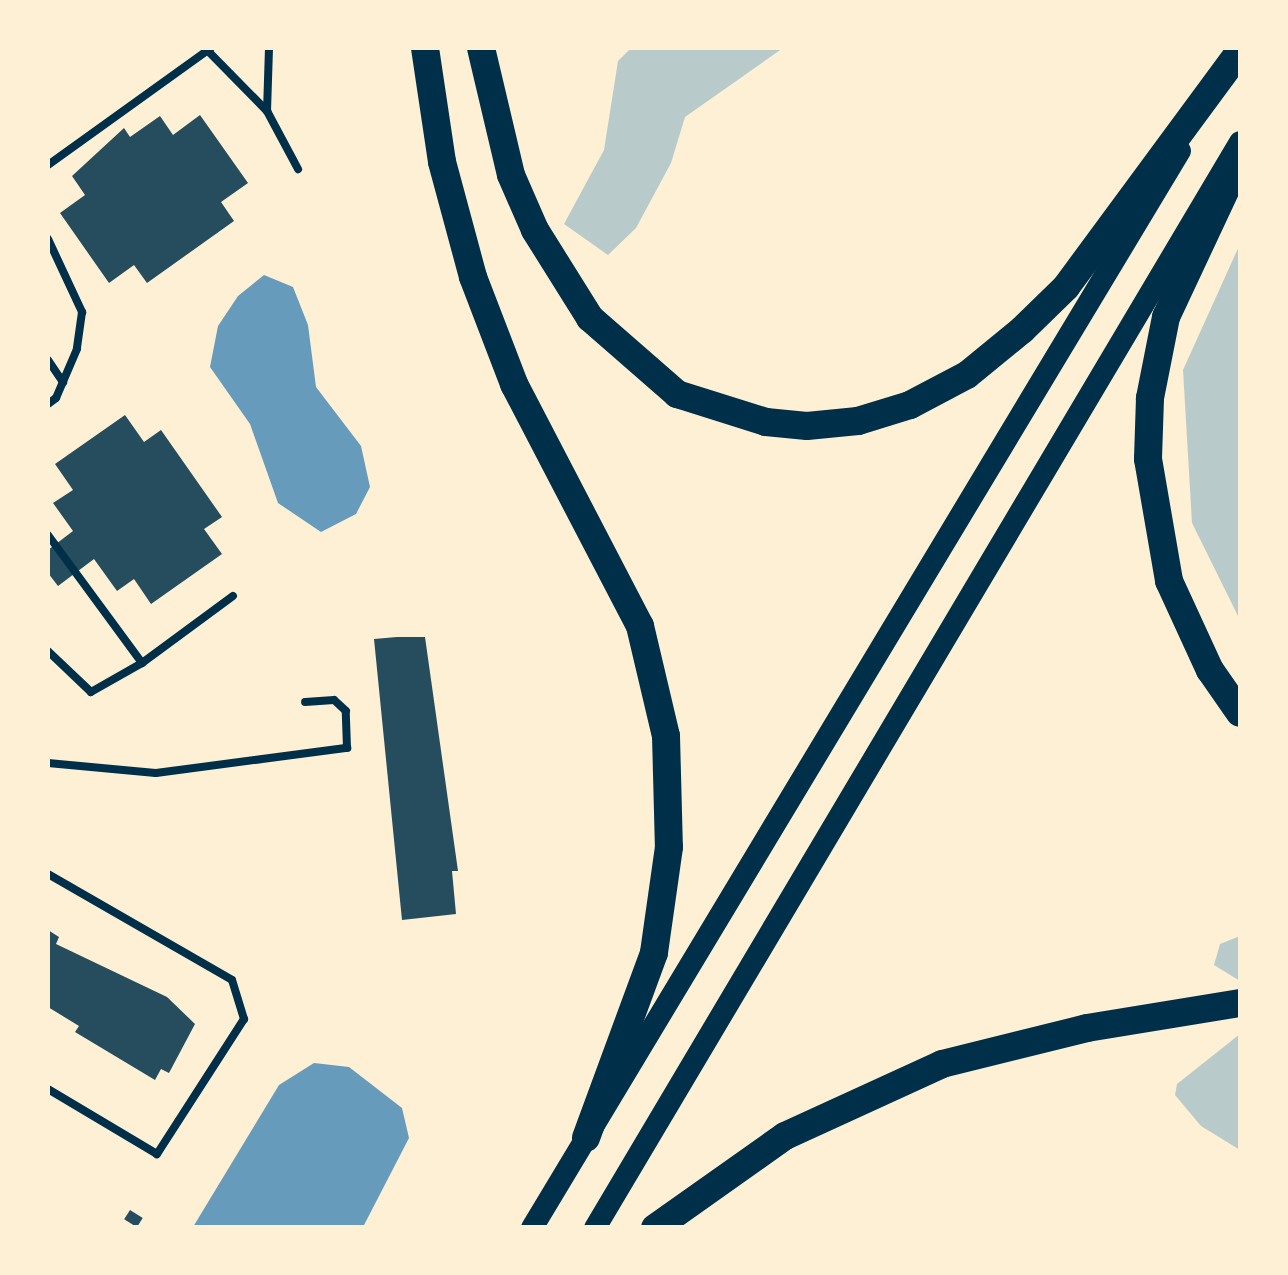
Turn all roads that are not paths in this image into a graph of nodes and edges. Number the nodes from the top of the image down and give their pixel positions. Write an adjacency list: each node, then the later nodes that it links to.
1 (270, 48): 6 (lane)
2 (425, 48): 25 (highway)
3 (481, 48): 5 (highway)
4 (209, 49): 6 (lane); 9 (lane)
5 (1240, 50): 25 (main road)
6 (267, 111): 10 (lane)
7 (1240, 142): 27 (main road)
8 (1240, 159): 20 (highway)
9 (48, 165)
10 (298, 169)
11 (48, 239): 13 (lane)
12 (48, 360): 13 (lane)
13 (63, 382): 14 (lane)
14 (48, 404)
15 (48, 535): 18 (lane)
16 (234, 596): 18 (lane)
17 (48, 651): 18 (lane)
18 (142, 663)
19 (305, 702): 21 (lane)
20 (1240, 713)
21 (48, 762)
22 (48, 874): 24 (lane)
23 (1240, 1004): 28 (highway)
24 (48, 1090)
25 (586, 1138): 26 (main road)
26 (532, 1228)
27 (595, 1228)
28 (656, 1228)

